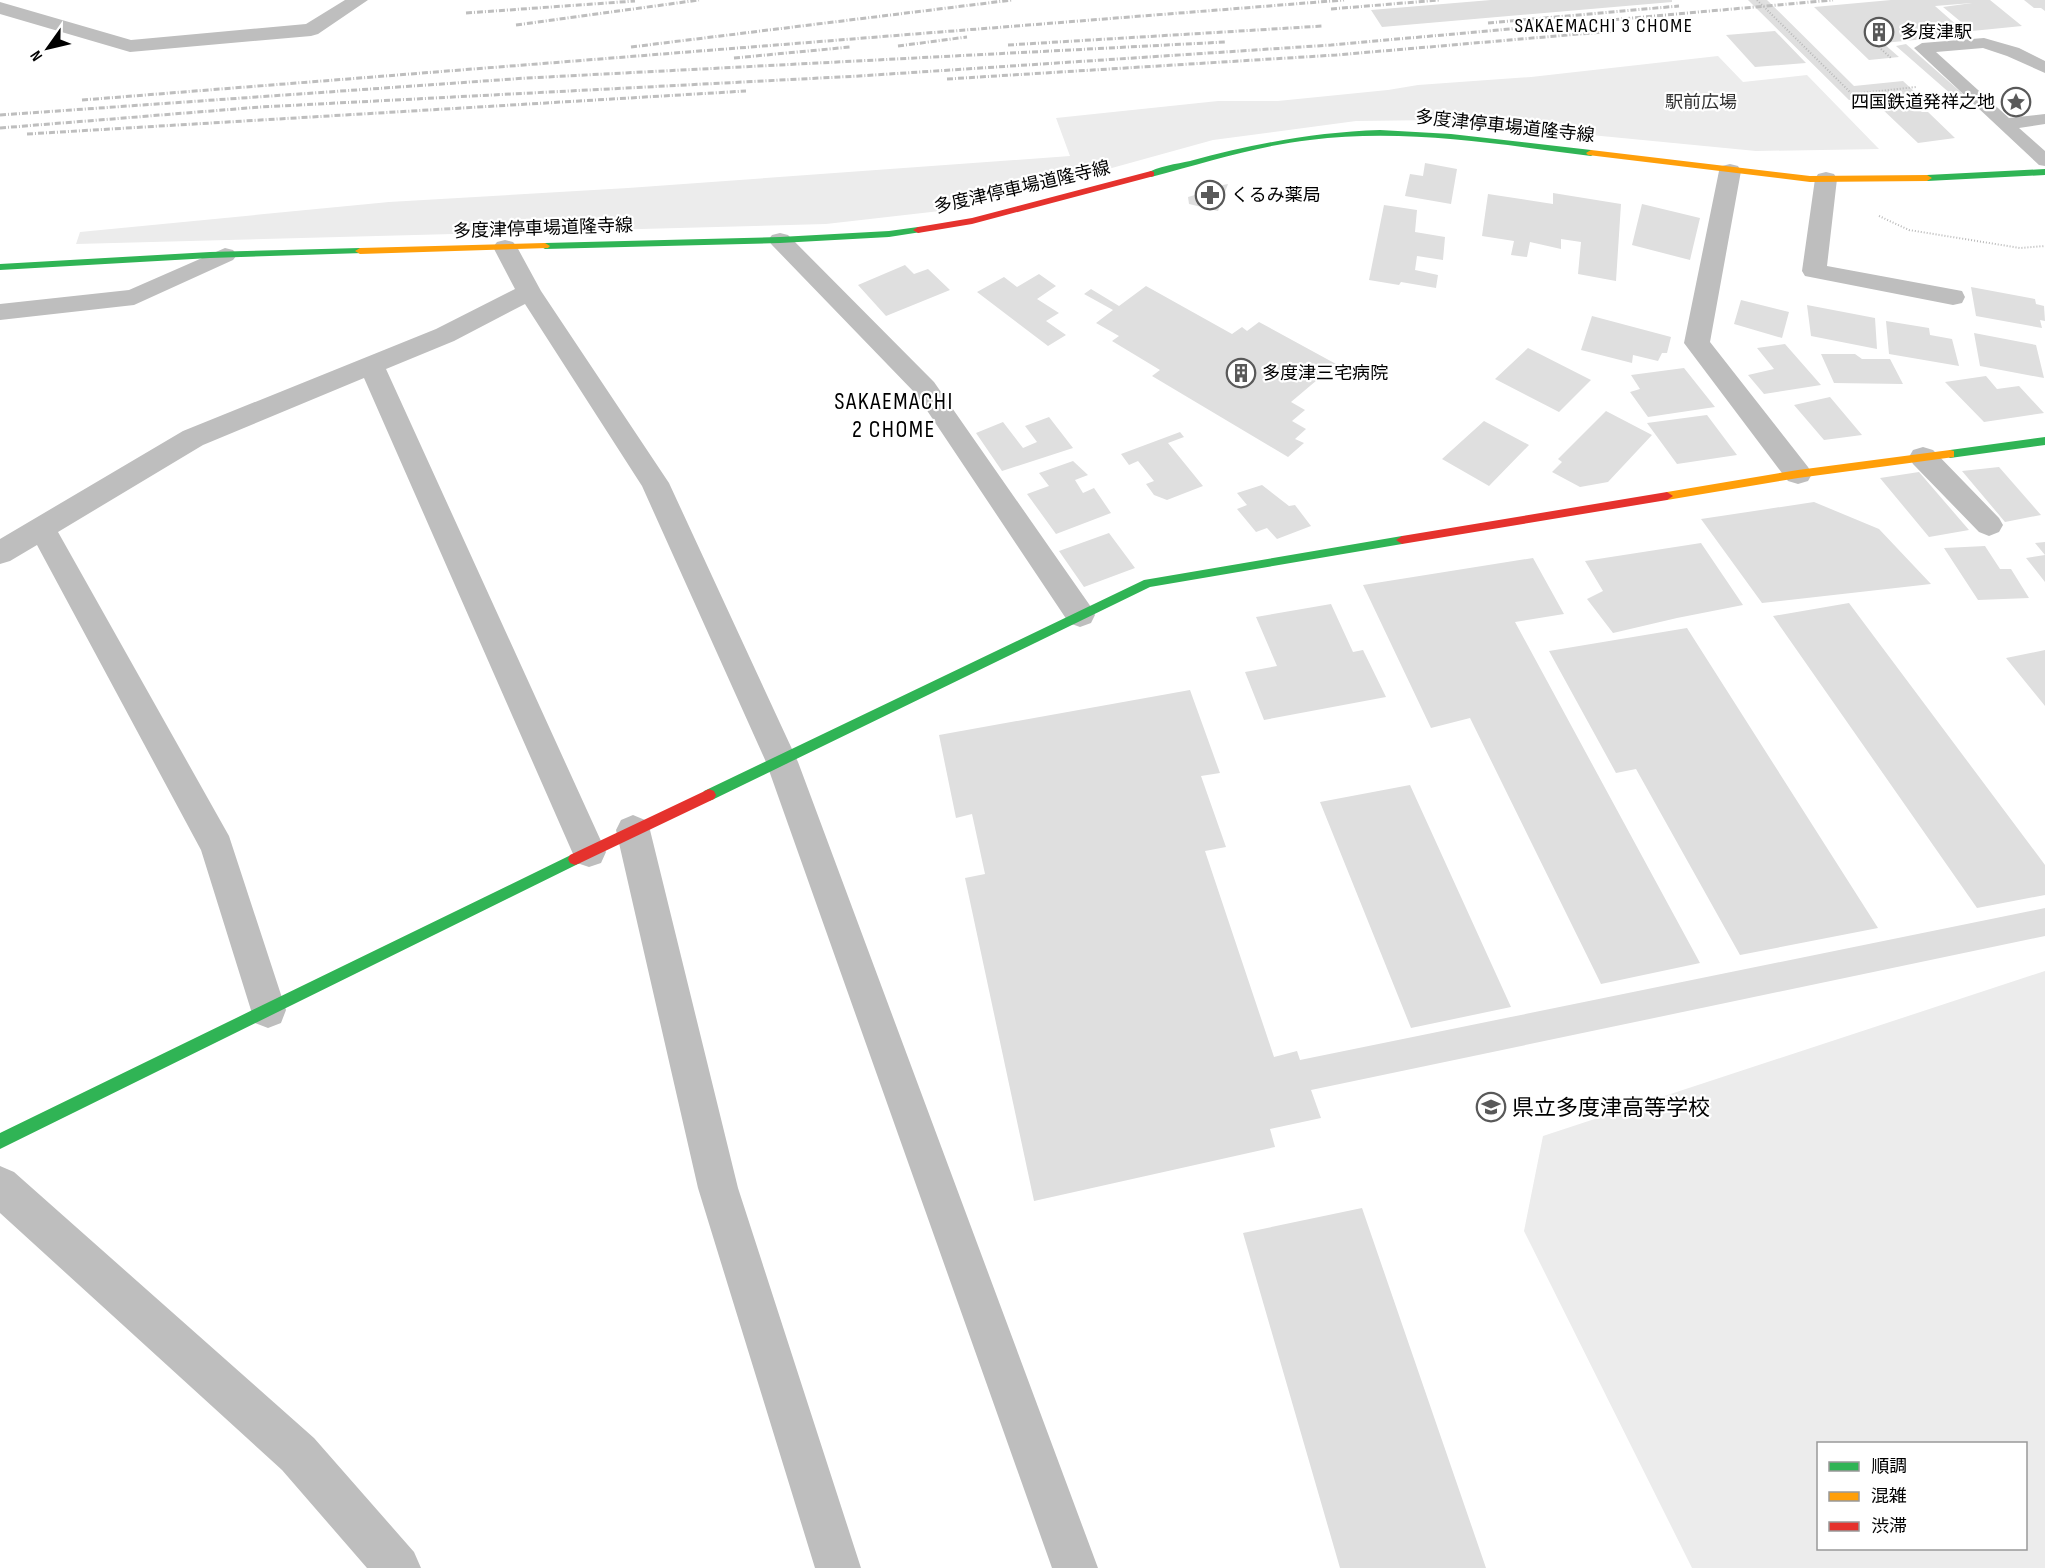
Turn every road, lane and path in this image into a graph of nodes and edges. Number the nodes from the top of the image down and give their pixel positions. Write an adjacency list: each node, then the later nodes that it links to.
1 (358, 0): 3 (street)
2 (1758, 0): 7 (path, bridge)
3 (0, 8)
4 (2034, 45): 5 (lane)
5 (2001, 48): 6 (lane); 9 (lane)
6 (2045, 68)
7 (1922, 86)
8 (2045, 119): 9 (lane)
9 (2005, 124): 10 (lane)
10 (2045, 160)
11 (1730, 171): 13 (main road, 多度津停車場道隆寺線); 15 (main road, 多度津停車場道隆寺線); 26 (street)
12 (2045, 172): 13 (main road, 多度津停車場道隆寺線)
13 (1826, 179): 21 (street)
14 (1878, 215): 16 (path)
15 (780, 240): 17 (main road, 多度津停車場道隆寺線); 30 (street)
16 (2045, 246)
17 (505, 248): 18 (main road, 多度津停車場道隆寺線); 20 (street)
18 (225, 255): 19 (main road, 多度津停車場道隆寺線); 22 (street)
19 (0, 267)
20 (529, 292): 23 (street); 31 (street)
21 (1953, 297)
22 (0, 312)
23 (372, 367): 28 (street); 33 (street)
24 (2045, 441): 25 (main road)
25 (1923, 457): 26 (main road); 27 (street)
26 (1798, 474): 30 (main road)
27 (1989, 525)
28 (42, 528): 29 (street); 34 (street)
29 (0, 553)
30 (1080, 615): 31 (main road)
31 (782, 762): 32 (main road); 39 (street)
32 (633, 830): 33 (main road); 38 (street)
33 (589, 852): 34 (main road)
34 (268, 1010): 35 (main road)
35 (0, 1141)
36 (0, 1186): 37 (street)
37 (398, 1568)
38 (838, 1568)
39 (1075, 1568)

